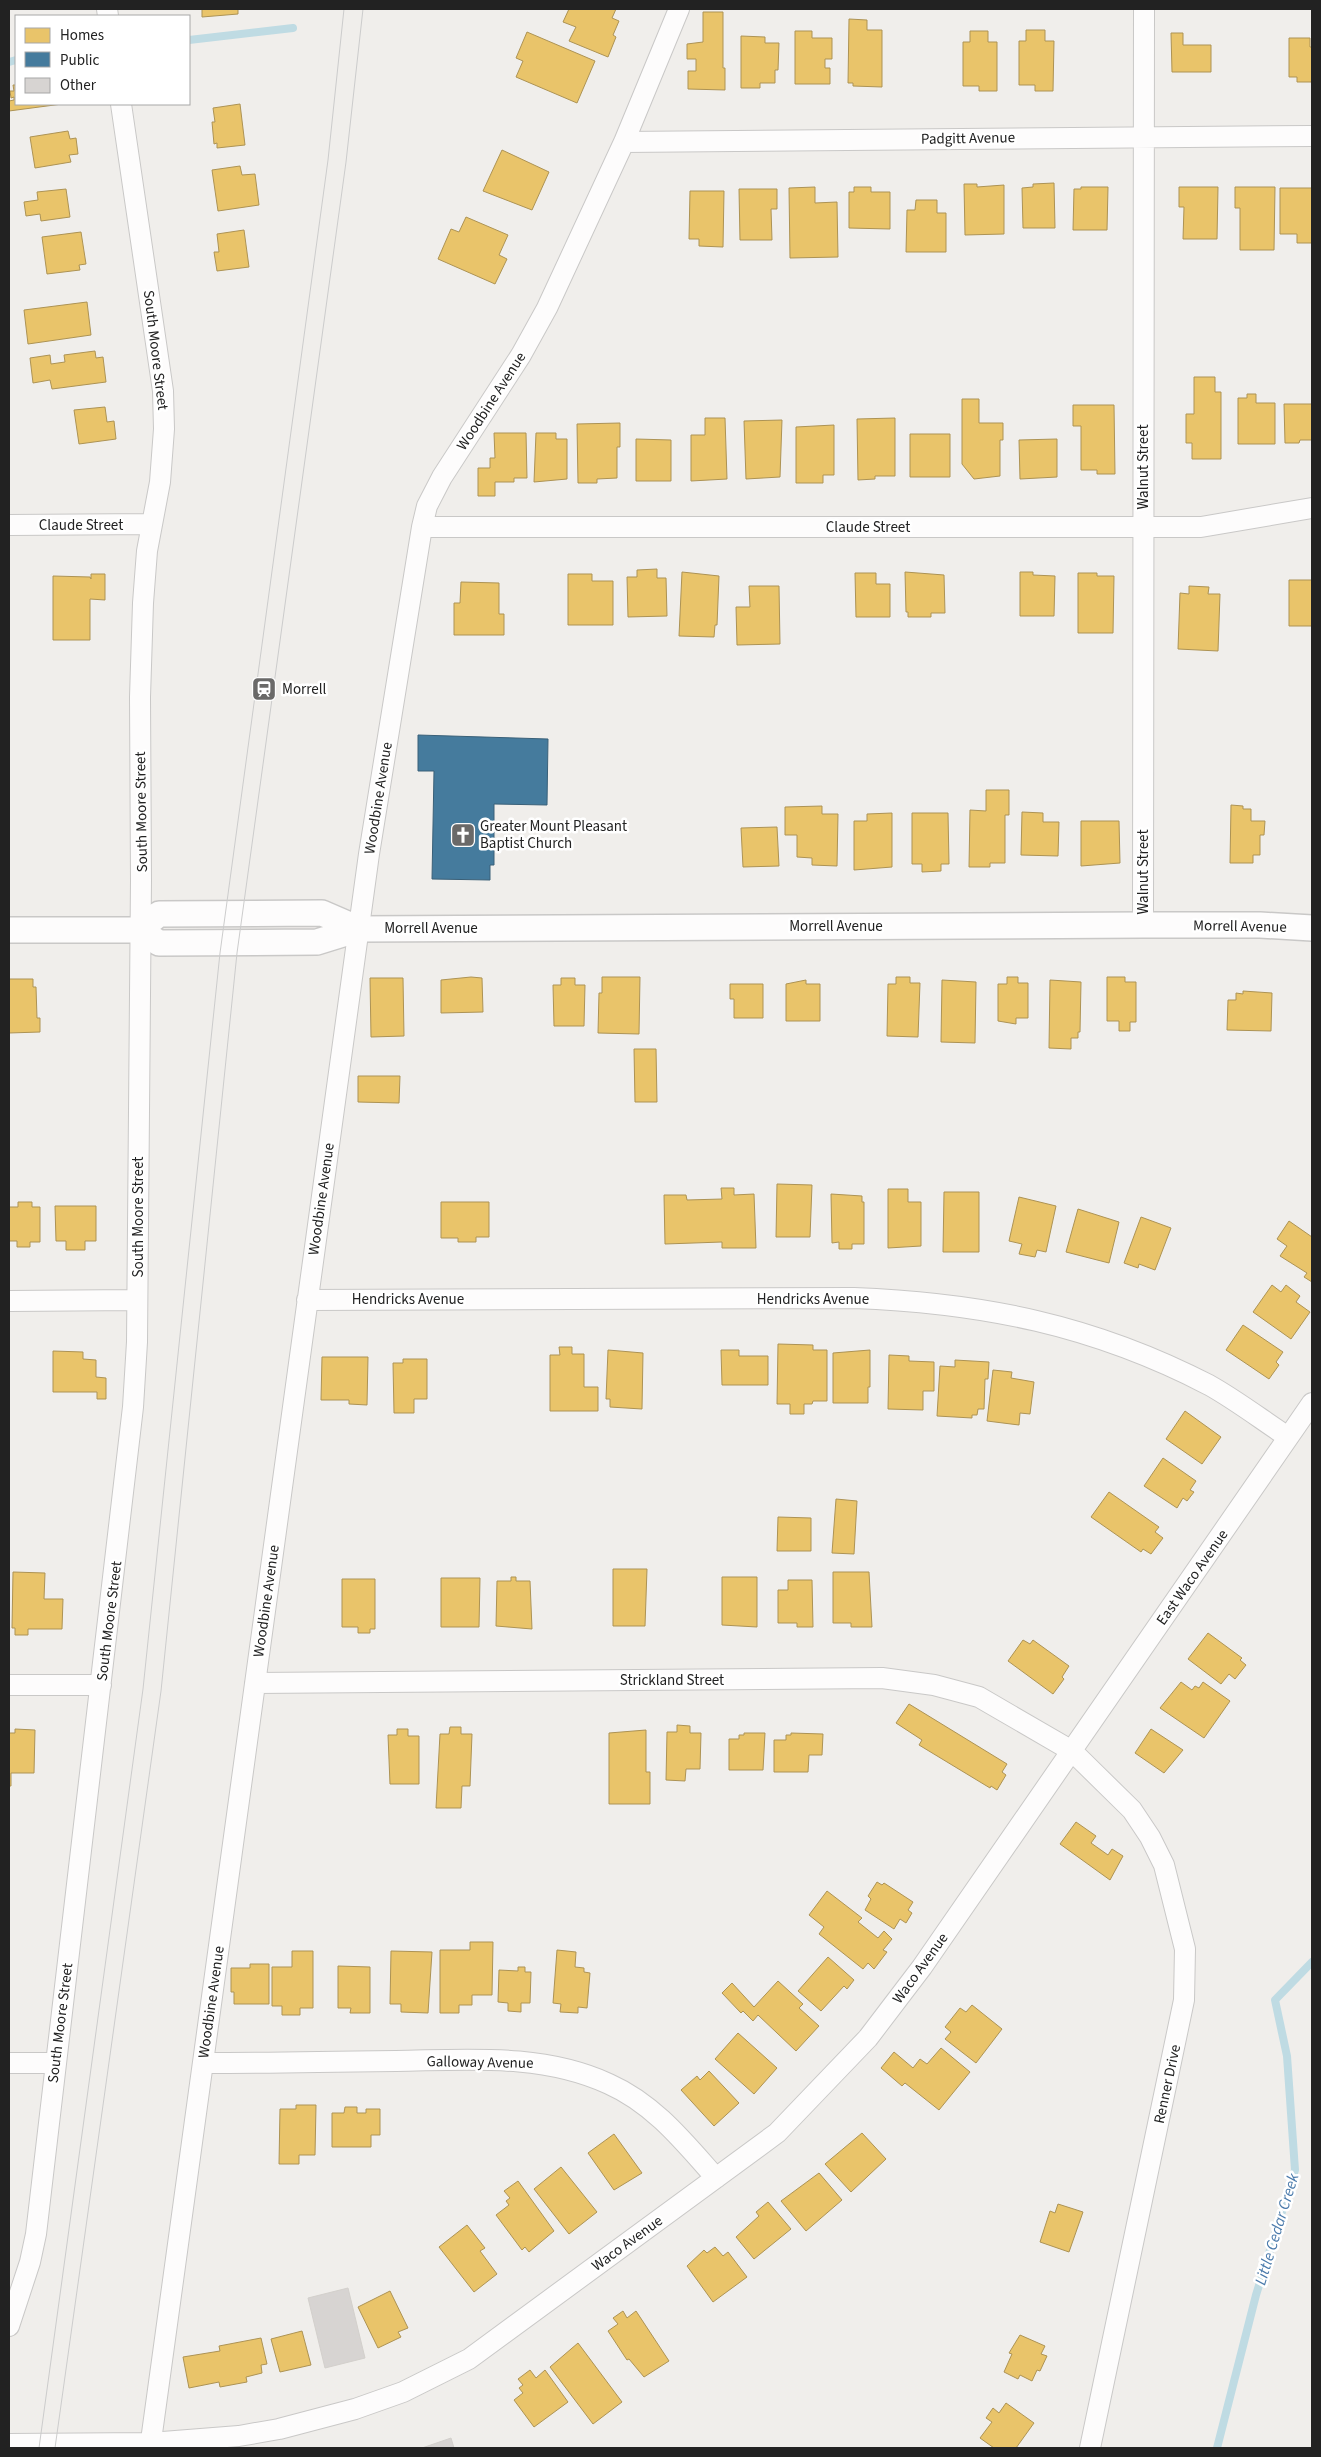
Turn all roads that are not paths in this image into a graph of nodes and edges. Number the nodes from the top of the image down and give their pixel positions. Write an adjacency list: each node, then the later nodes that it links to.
1 (679, 9): 6 (street, Woodbine Avenue)
2 (1144, 9): 4 (street, Walnut Street)
3 (121, 105): 8 (street, South Moore Street)
4 (1144, 136): 5 (street, Padgitt Avenue); 6 (street, Padgitt Avenue); 11 (street, Walnut Street)
5 (1312, 136)
6 (624, 142): 10 (street, Woodbine Avenue)
7 (1312, 508): 11 (street, Claude Street)
8 (152, 524): 9 (street, Claude Street); 16 (street, South Moore Street)
9 (9, 525)
10 (422, 527): 11 (street, Claude Street); 14 (street, Woodbine Avenue)
11 (1143, 527): 12 (street, Walnut Street)
12 (1143, 925): 13 (street, Morrell Avenue); 14 (street, Morrell Avenue)
13 (1312, 928)
14 (359, 929): 16 (street, Morrell Avenue); 18 (street, Woodbine Avenue)
15 (9, 930): 16 (street)
16 (139, 930): 17 (street, South Moore Street)
17 (137, 1300): 19 (street); 24 (street, South Moore Street)
18 (308, 1300): 21 (street, Hendricks Avenue); 22 (street, Woodbine Avenue)
19 (9, 1301)
20 (1312, 1403): 21 (street, East Waco Avenue)
21 (1288, 1437): 25 (street, East Waco Avenue)
22 (255, 1683): 25 (street, Strickland Street); 28 (street, Woodbine Avenue)
23 (9, 1685): 24 (street)
24 (101, 1685): 27 (street, South Moore Street)
25 (1072, 1751): 29 (street, Waco Avenue); 33 (street, Renner Drive)
26 (9, 2063): 27 (street)
27 (55, 2063): 30 (street, South Moore Street)
28 (203, 2063): 29 (street, Galloway Avenue); 32 (street, Woodbine Avenue)
29 (716, 2178): 32 (street, Waco Avenue)
30 (9, 2326)
31 (9, 2444): 32 (street, Waco Avenue)
32 (150, 2446)
33 (1090, 2448)

